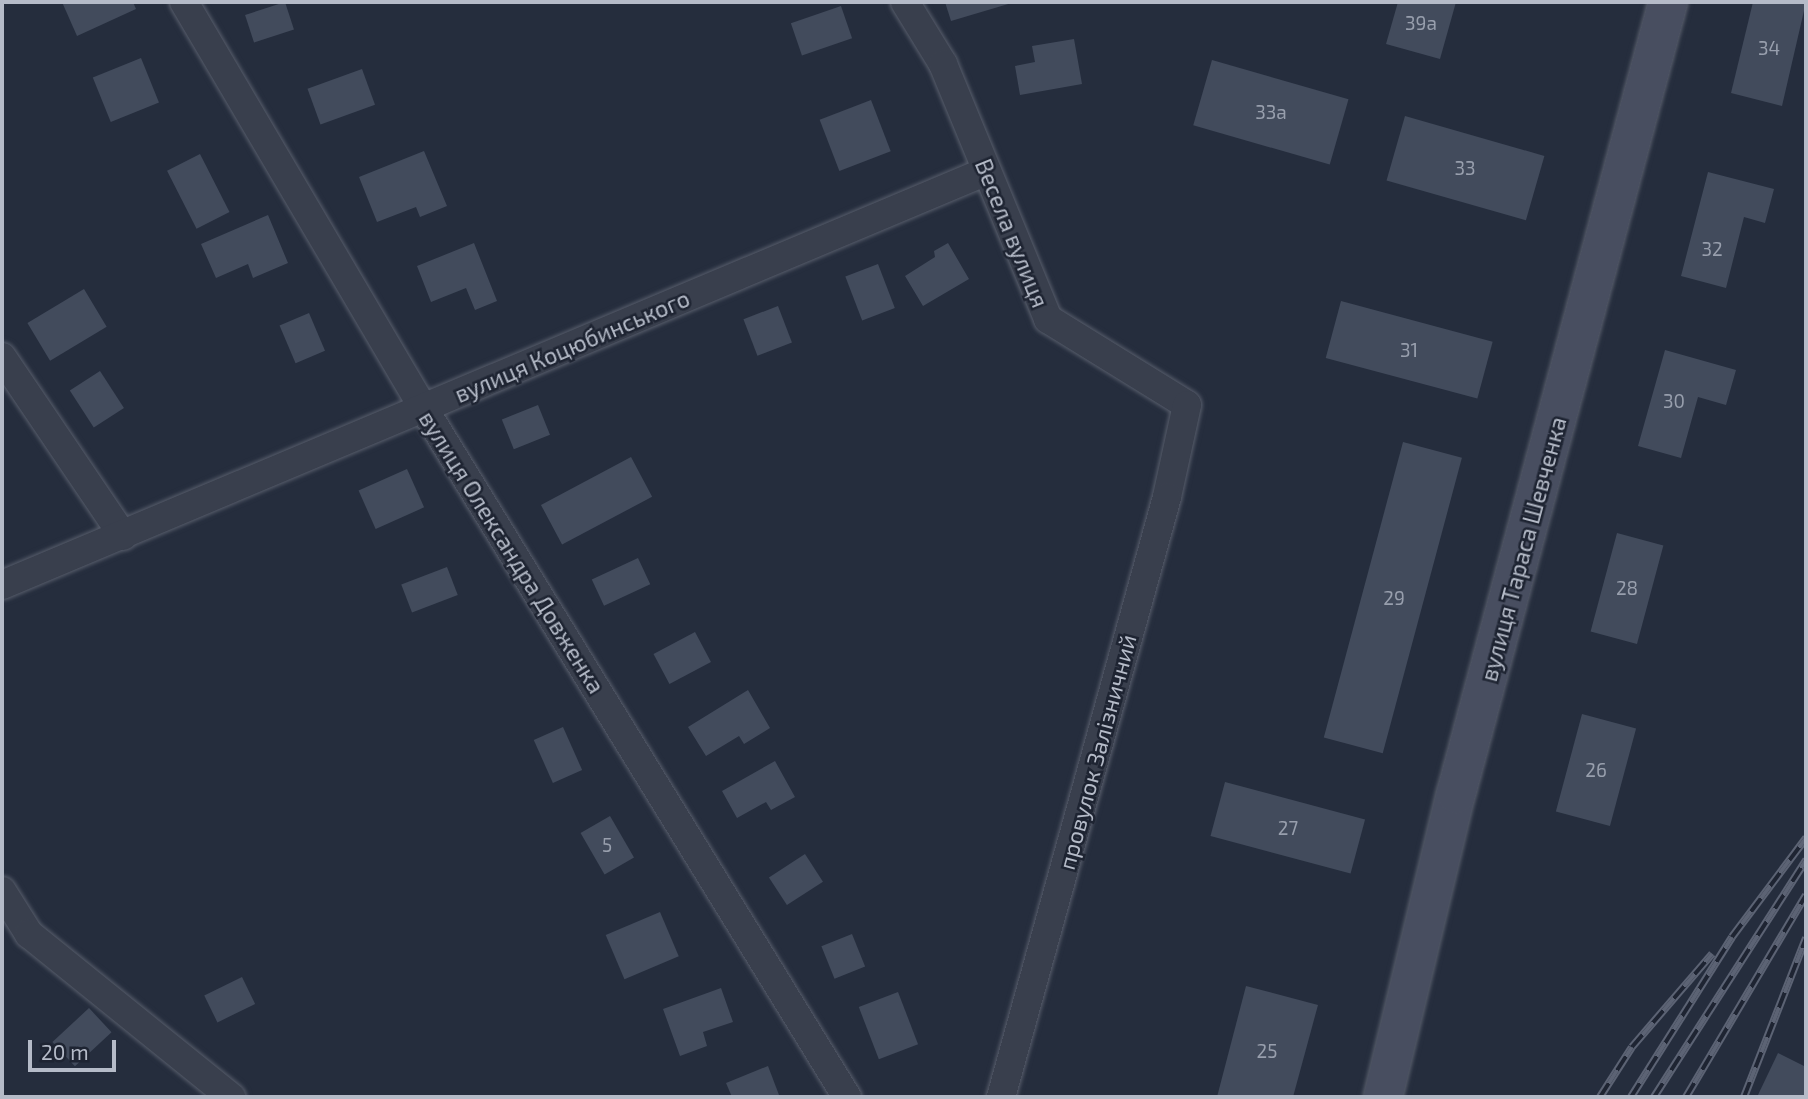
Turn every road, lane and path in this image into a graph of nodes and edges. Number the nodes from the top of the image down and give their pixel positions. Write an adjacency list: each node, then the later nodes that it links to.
1 (184, 2): 7 (street, вулиця Олександра Довженка)
2 (905, 2): 4 (street, Весела вулиця)
3 (1668, 2): 14 (main road, вулиця Тараса Шевченка)
4 (987, 171): 6 (street, Весела вулиця); 7 (street, вулиця Коцюбинського)
5 (2, 357): 8 (street)
6 (1187, 405): 13 (street, провулок Залізничний)
7 (424, 409): 8 (street, вулиця Коцюбинського); 12 (street, вулиця Олександра Довженка)
8 (123, 536): 9 (street, вулиця Коцюбинського)
9 (2, 585)
10 (2, 891): 11 (street)
11 (231, 1097)
12 (847, 1097)
13 (1000, 1097)
14 (1383, 1097)

